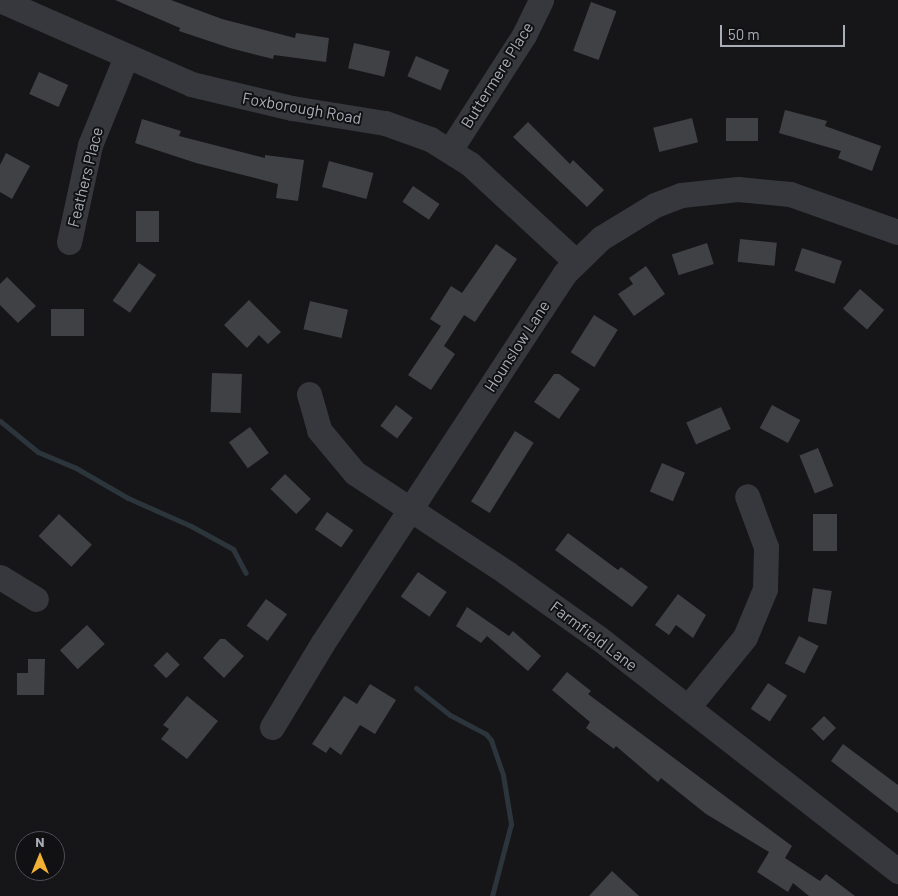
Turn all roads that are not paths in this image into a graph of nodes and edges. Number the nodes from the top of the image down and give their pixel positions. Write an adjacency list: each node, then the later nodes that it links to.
1 (0, 0): 3 (street, Foxborough Road)
2 (541, 0): 4 (street, Buttermere Place)
3 (126, 57): 4 (street, Foxborough Road); 6 (street, Feathers Place)
4 (450, 150): 7 (street, Foxborough Road)
5 (898, 232): 7 (street, Hounslow Lane)
6 (69, 242)
7 (576, 261): 10 (street, Hounslow Lane)
8 (309, 394): 10 (street, Farmfield Lane)
9 (747, 496): 13 (street)
10 (410, 510): 13 (street, Farmfield Lane); 14 (street, Hounslow Lane)
11 (0, 577): 12 (street)
12 (36, 599)
13 (688, 707): 15 (street, Farmfield Lane)
14 (272, 727)
15 (898, 871)

